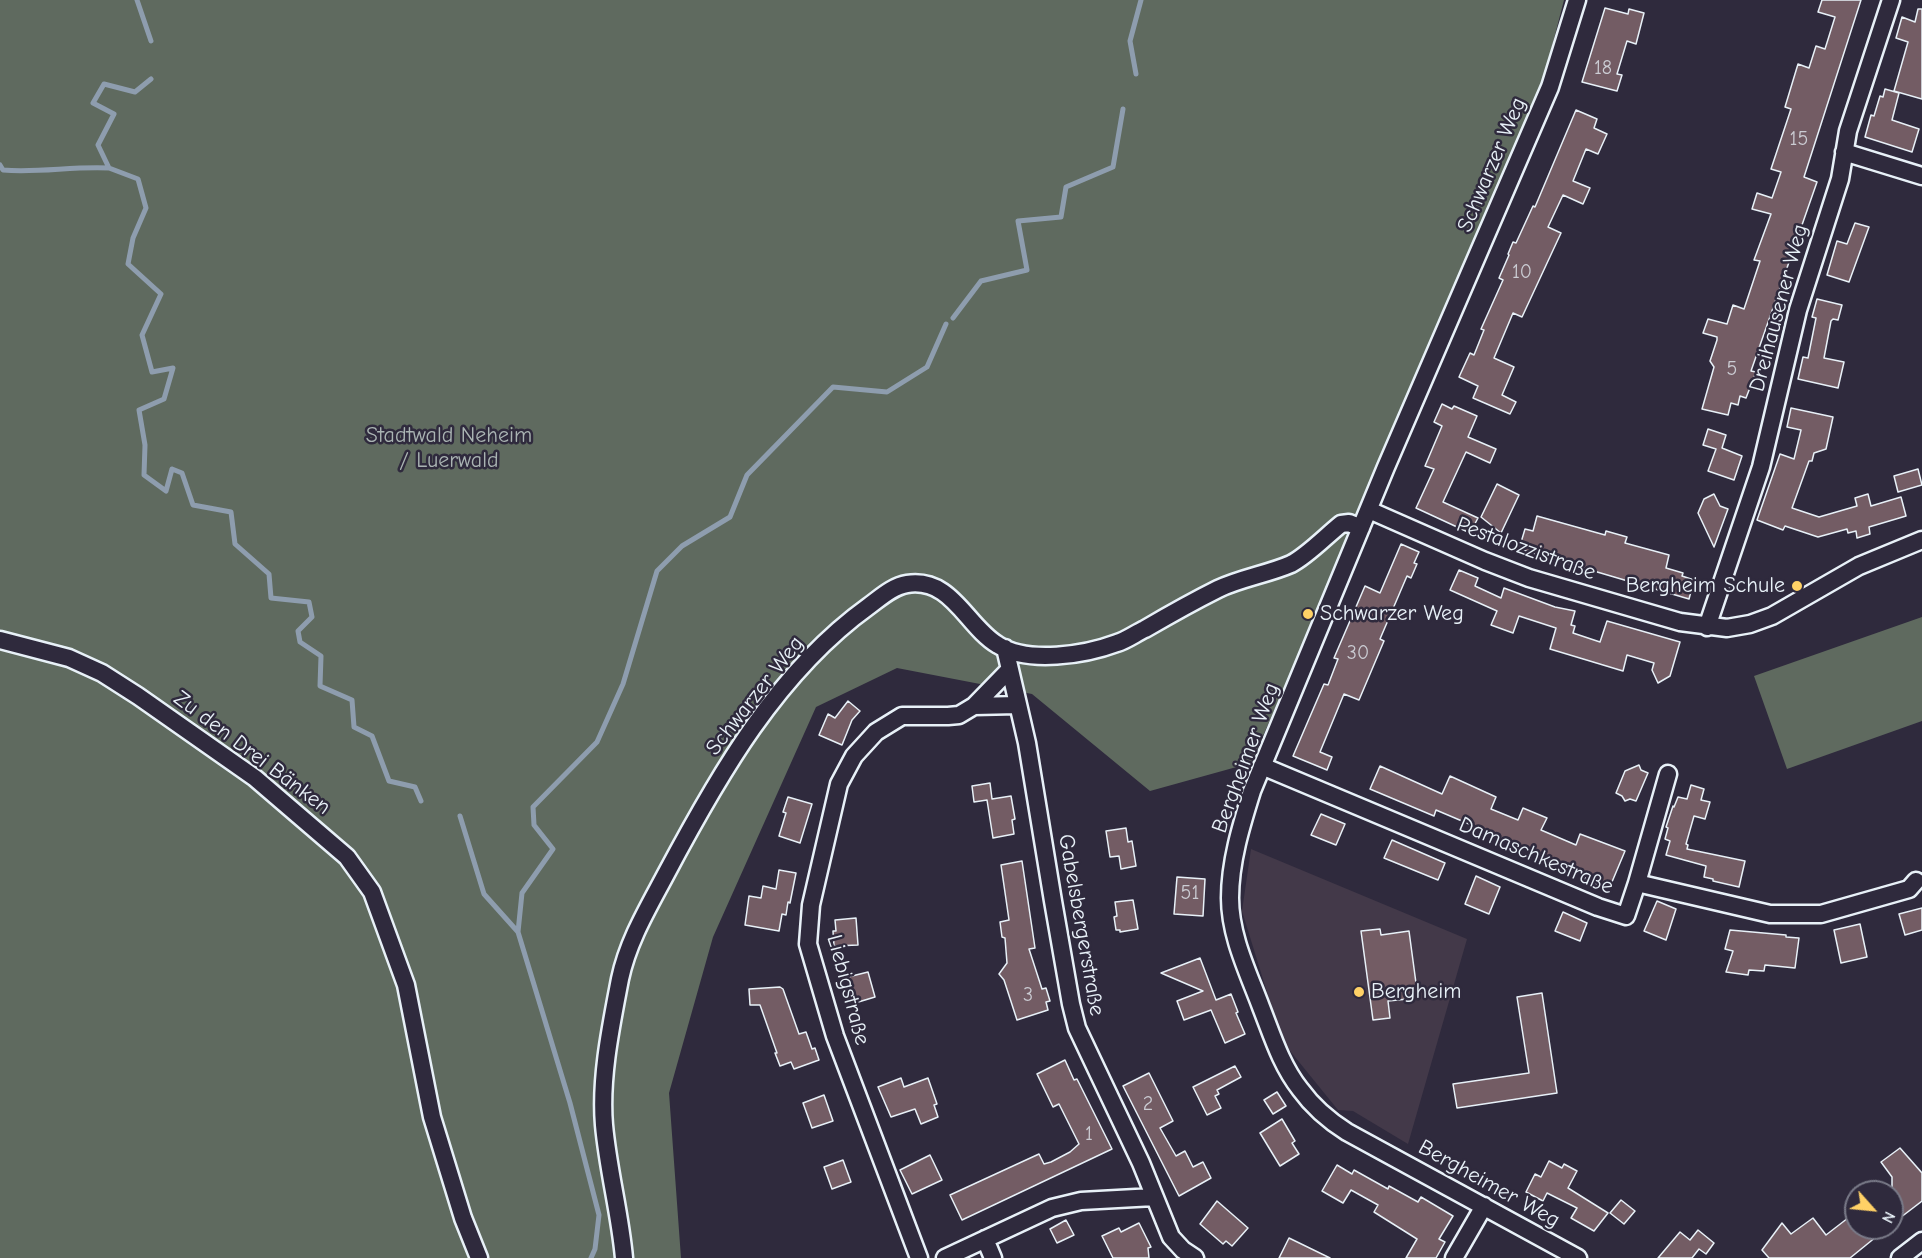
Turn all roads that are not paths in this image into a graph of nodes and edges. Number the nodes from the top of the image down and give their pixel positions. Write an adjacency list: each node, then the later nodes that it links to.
1 (1577, 0): 5 (street, Schwarzer Weg)
2 (1891, 0): 3 (street, Dreihausener Weg)
3 (1844, 152): 4 (street); 8 (street, Dreihausener Weg)
4 (1922, 176)
5 (1369, 510): 6 (street, Bergheimer Weg); 8 (street, Pestalozzistraße)
6 (1361, 528): 10 (street, Schwarzer Weg); 14 (street, Bergheimer Weg)
7 (1922, 540): 8 (street, Pestalozzistraße)
8 (1707, 627)
9 (0, 640): 22 (street, Zu den Drei Bänken)
10 (1005, 648): 11 (street, Gabelsbergerstraße); 23 (street, Schwarzer Weg)
11 (1009, 670): 12 (street, Gabelsbergerstraße); 13 (street, Liebigstraße)
12 (1017, 705): 13 (street, Liebigstraße); 18 (street, Gabelsbergerstraße)
13 (974, 706): 24 (street, Liebigstraße)
14 (1263, 766): 17 (street, Damaschkestraße); 19 (street, Bergheimer Weg)
15 (1668, 774): 17 (street)
16 (1916, 881): 17 (street, Damaschkestraße)
17 (1637, 883)
18 (1154, 1197): 20 (street); 27 (street, Gabelsbergerstraße)
19 (1484, 1206): 28 (street); 29 (street, Bergheimer Weg)
20 (985, 1239): 25 (street); 26 (street)
21 (1922, 1241): 30 (street)
22 (479, 1258)
23 (624, 1258)
24 (919, 1258)
25 (945, 1258)
26 (993, 1258)
27 (1195, 1258)
28 (1454, 1258)
29 (1578, 1258)
30 (1900, 1258)

